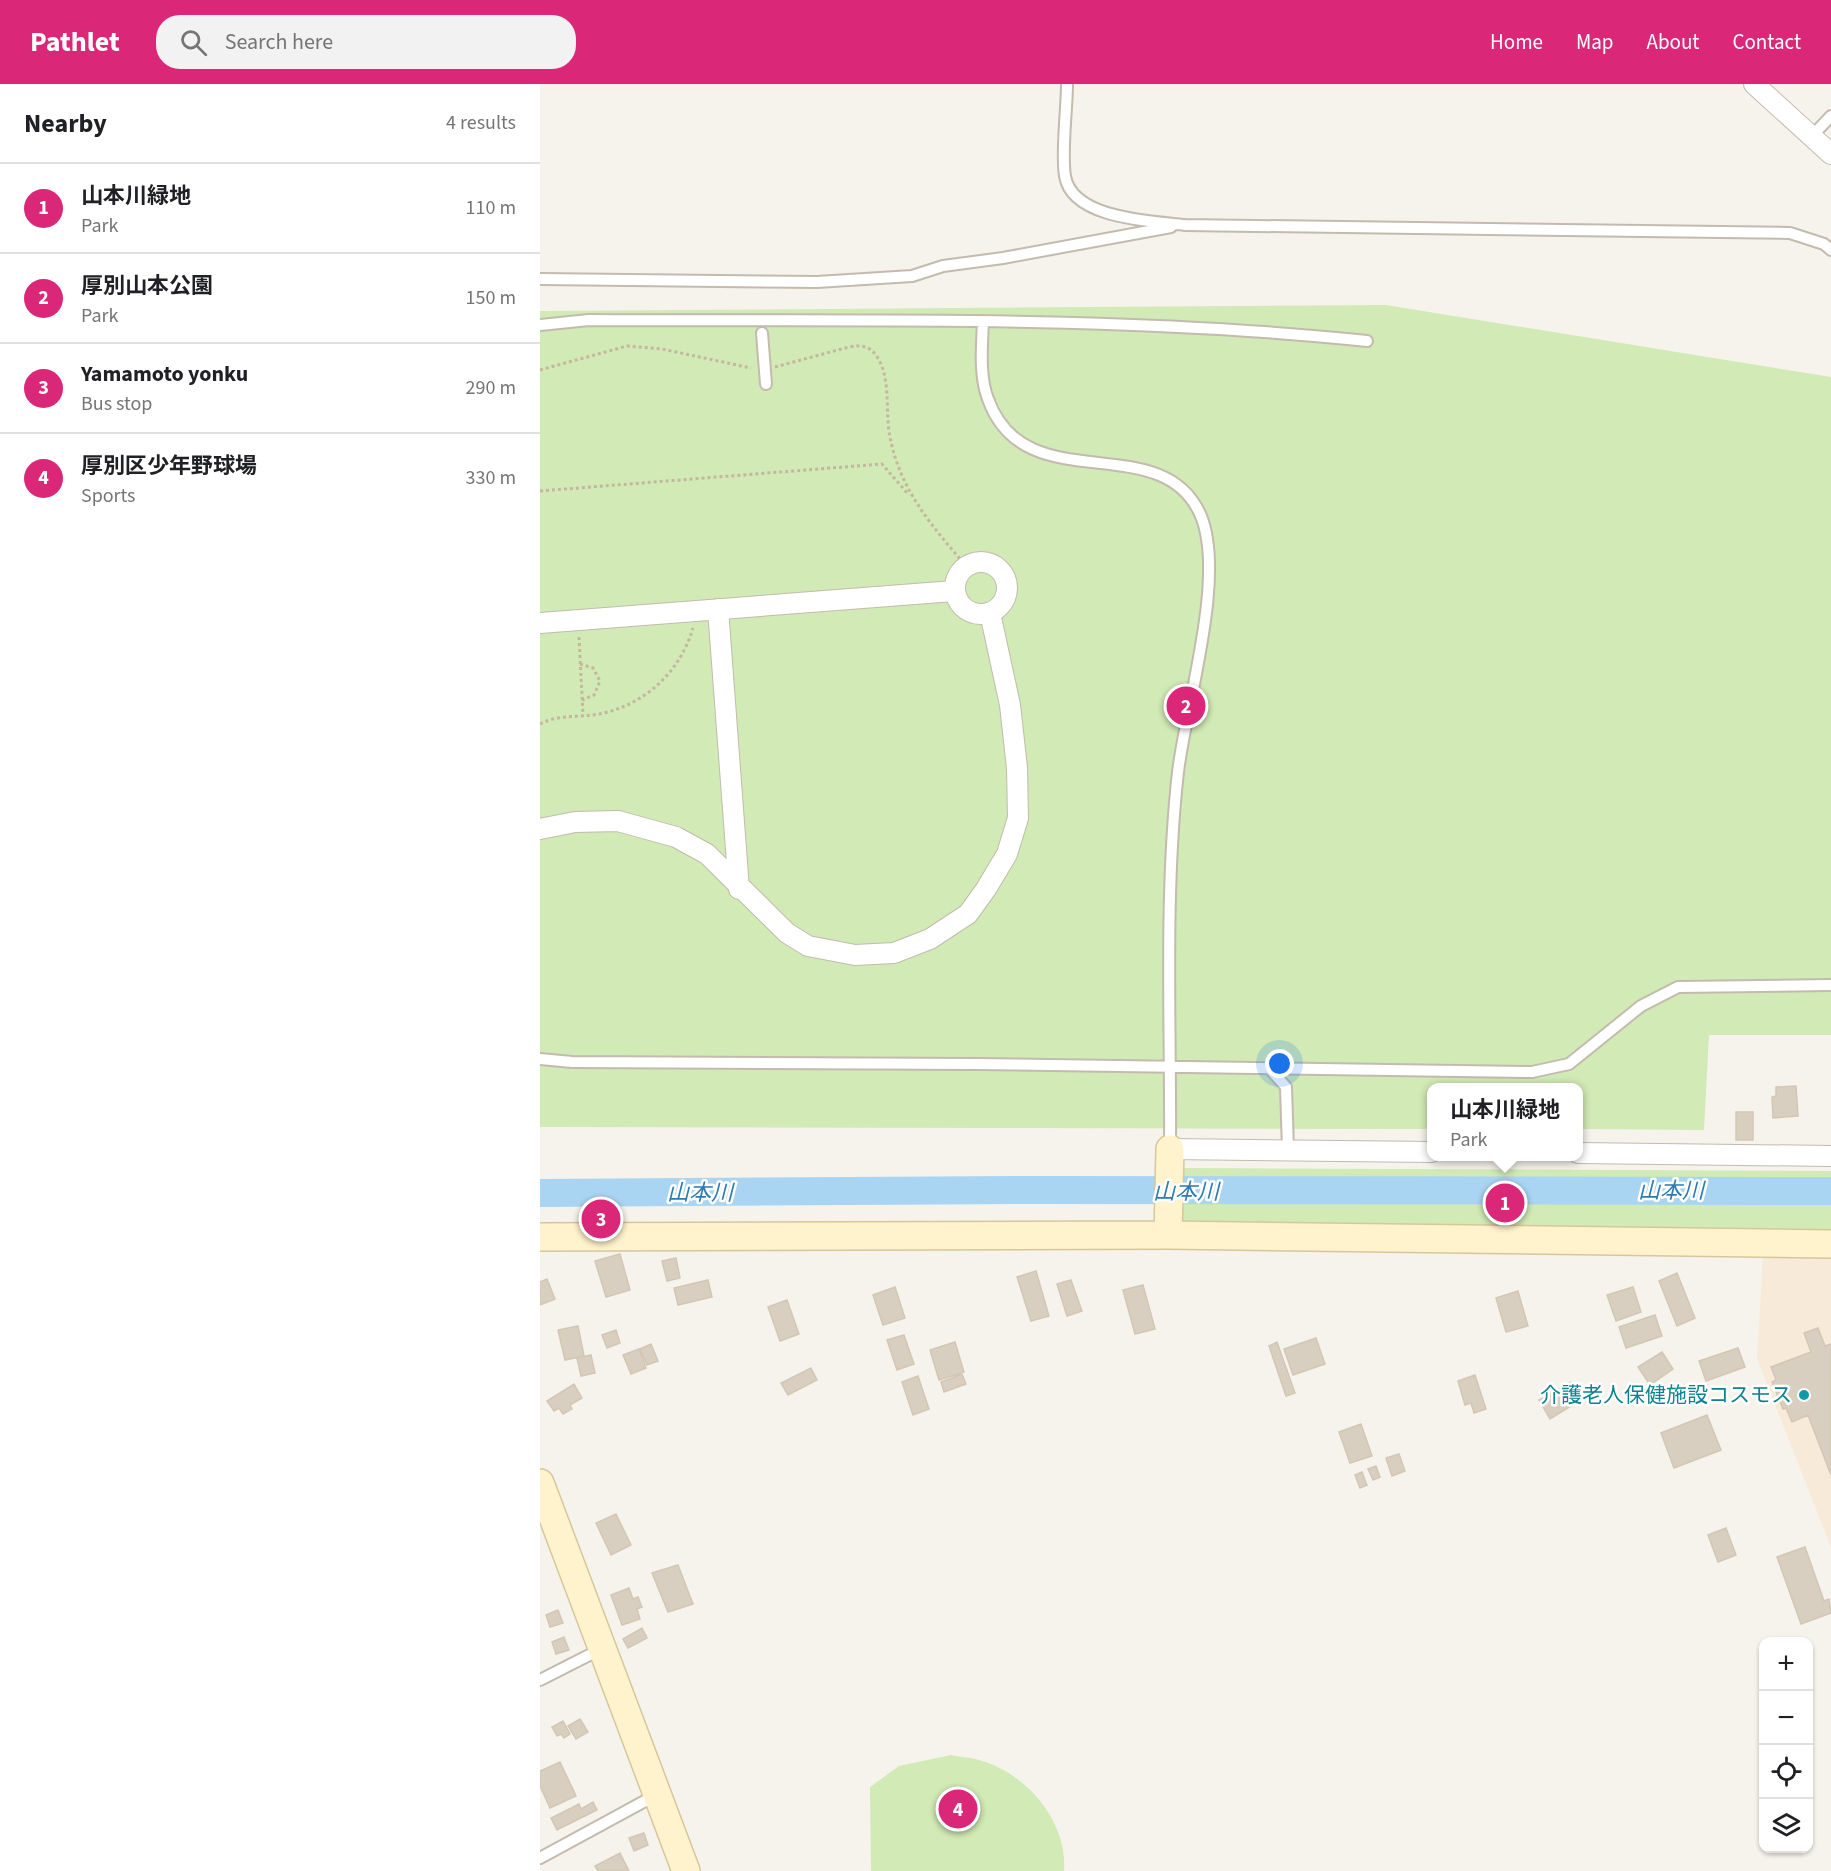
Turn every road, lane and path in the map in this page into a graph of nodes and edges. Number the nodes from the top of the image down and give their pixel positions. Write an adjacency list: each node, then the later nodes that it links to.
1 (1067, 84): 6 (lane)
2 (1754, 84): 4 (street)
3 (1831, 116): 4 (lane)
4 (1812, 136): 5 (street)
5 (1831, 154)
6 (1185, 225): 7 (lane); 8 (lane)
7 (1831, 250)
8 (540, 279)
9 (983, 322): 10 (lane); 12 (lane); 33 (lane)
10 (540, 325)
11 (762, 333): 13 (lane)
12 (1367, 341)
13 (765, 368): 14 (path); 15 (lane); 17 (path)
14 (540, 370)
15 (766, 384)
16 (540, 491): 17 (path)
17 (914, 500): 18 (path)
18 (966, 566): 19 (street); 22 (street)
19 (954, 591): 20 (street); 22 (street)
20 (718, 609): 21 (street); 30 (street)
21 (695, 611): 23 (street); 27 (path)
22 (990, 613): 30 (street)
23 (578, 620): 24 (street); 25 (path)
24 (540, 623)
25 (580, 664): 26 (path); 26 (path)
26 (582, 700): 27 (path)
27 (583, 715): 28 (path)
28 (540, 724)
29 (540, 829): 30 (street)
30 (739, 894)
31 (1831, 985): 34 (lane)
32 (540, 1059): 33 (lane)
33 (1170, 1068): 34 (lane); 38 (lane)
34 (1269, 1068): 35 (lane)
35 (1288, 1150): 36 (street); 38 (street)
36 (1427, 1152)
37 (1583, 1153): 39 (street)
38 (1170, 1155): 40 (street)
39 (1831, 1156)
40 (1168, 1235): 41 (street); 42 (street)
41 (540, 1237)
42 (1831, 1244)
43 (540, 1483): 44 (street)
44 (604, 1648): 45 (lane); 46 (street)
45 (540, 1680)
46 (657, 1794): 47 (lane); 48 (street)
47 (540, 1858)
48 (686, 1871)

